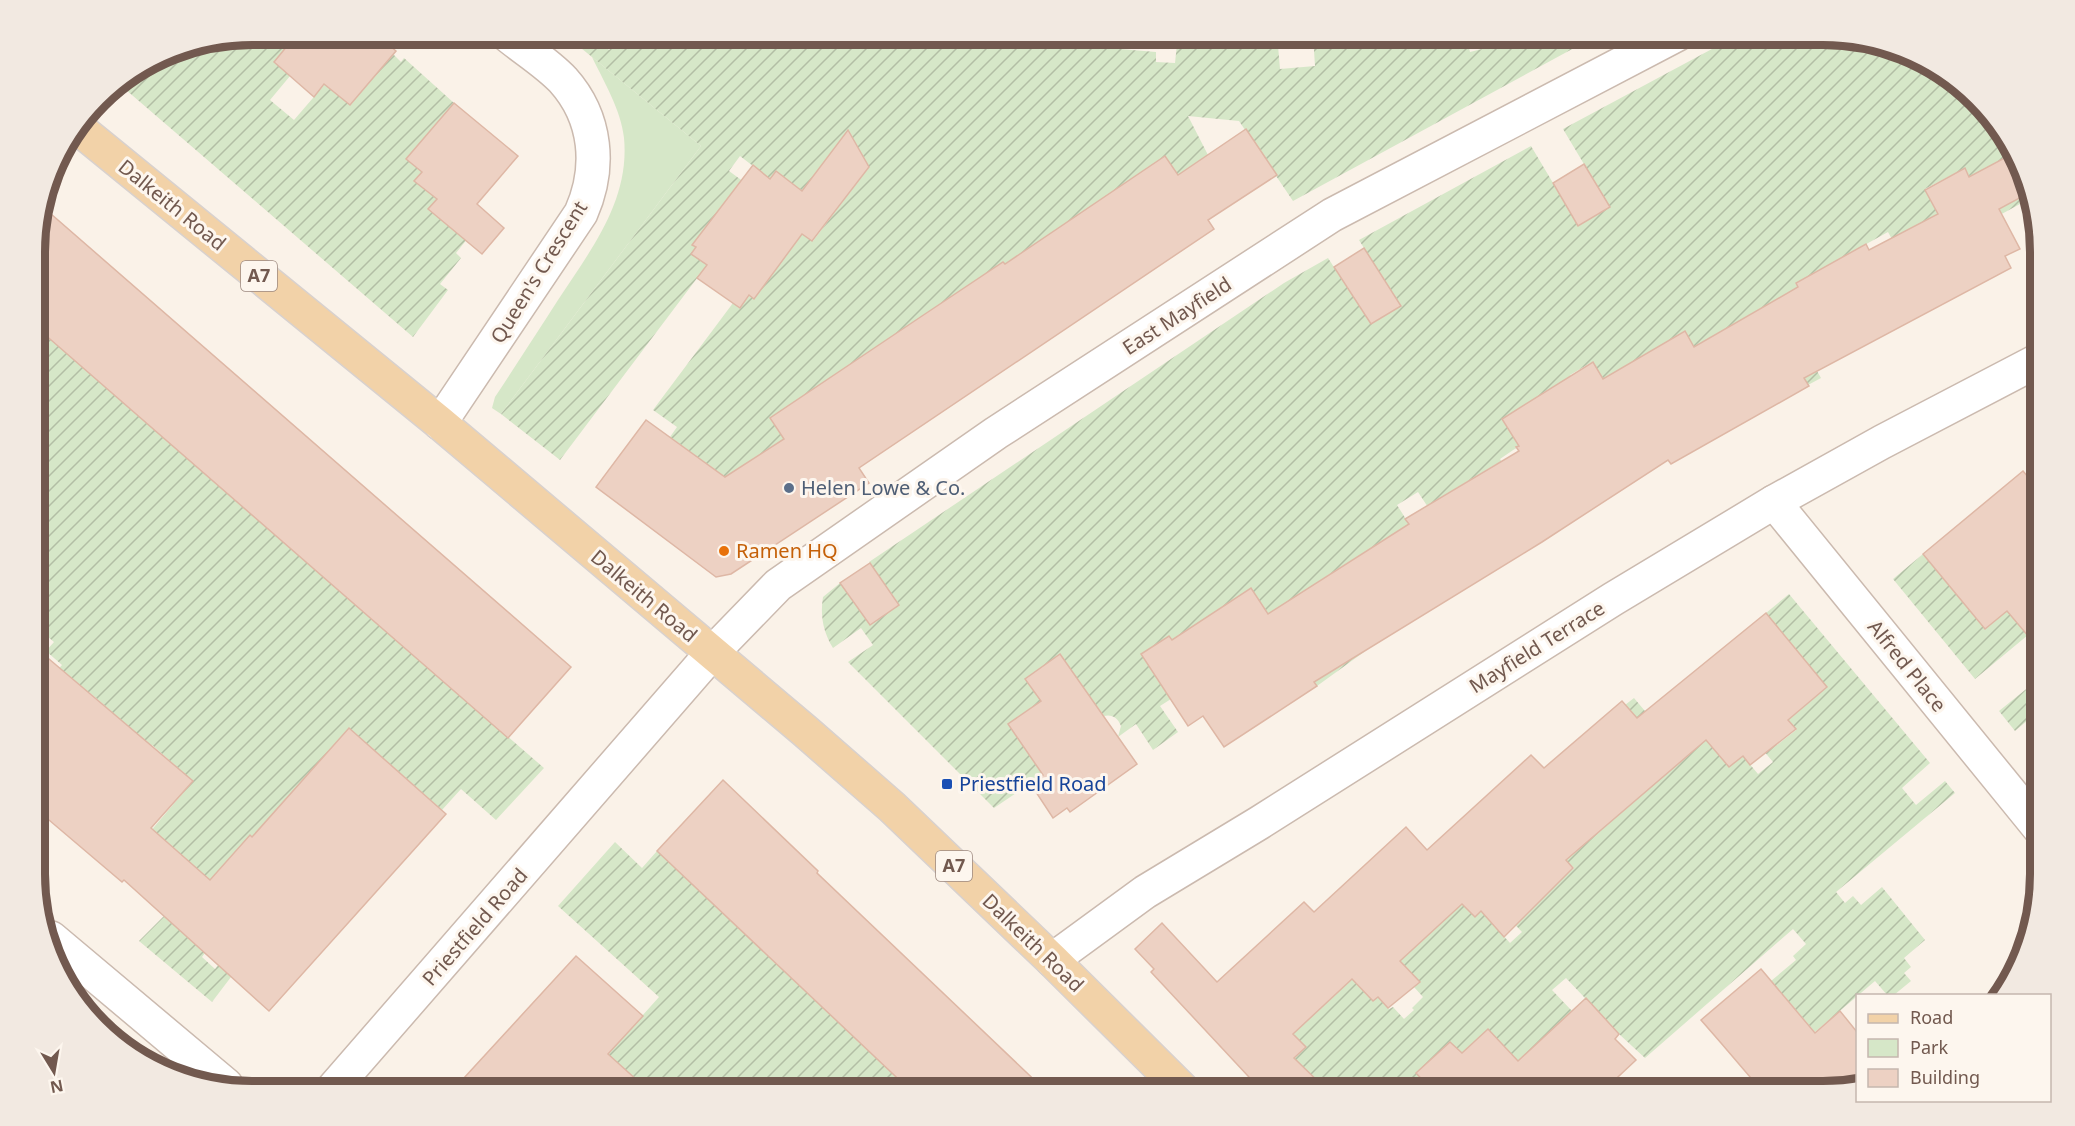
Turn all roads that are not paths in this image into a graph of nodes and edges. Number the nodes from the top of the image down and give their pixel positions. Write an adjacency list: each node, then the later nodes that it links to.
1 (520, 45): 5 (street, Queen's Crescent)
2 (1657, 45): 7 (street, East Mayfield)
3 (83, 132): 5 (main road, Dalkeith Road / A7)
4 (2030, 365): 6 (street, Mayfield Terrace)
5 (440, 423): 7 (main road, Dalkeith Road / A7)
6 (1774, 502): 8 (street, Alfred Place); 10 (street, Mayfield Terrace)
7 (712, 653): 10 (main road, Dalkeith Road / A7); 12 (street, Priestfield Road)
8 (2030, 817)
9 (58, 944): 11 (street)
10 (1052, 960): 13 (main road, Dalkeith Road / A7)
11 (217, 1078)
12 (342, 1081)
13 (1174, 1081)

